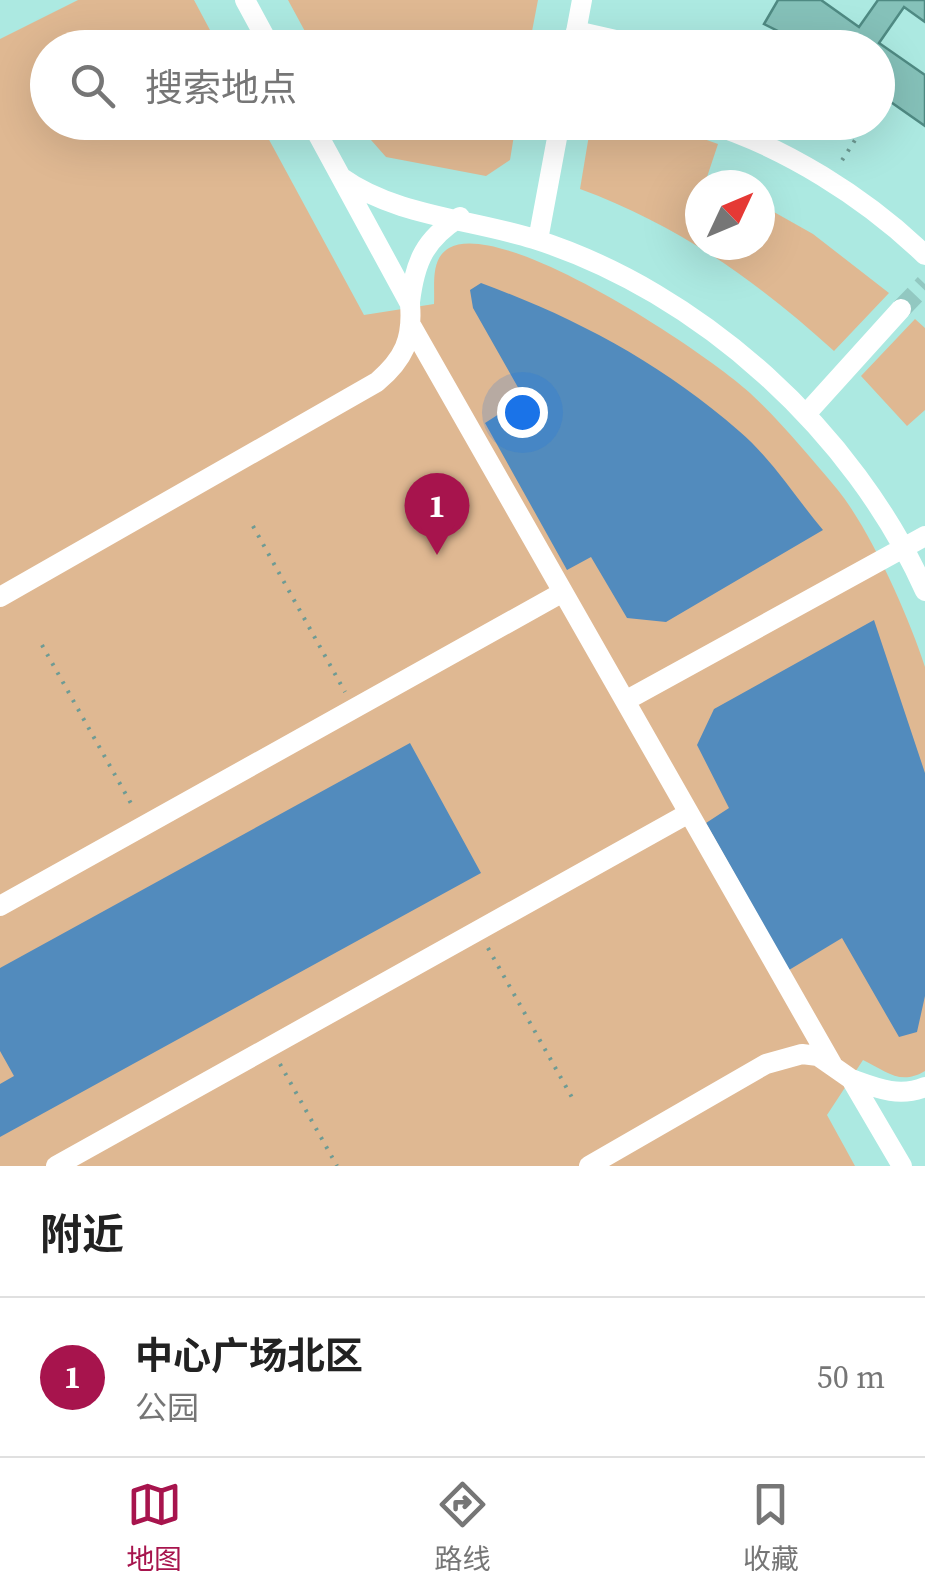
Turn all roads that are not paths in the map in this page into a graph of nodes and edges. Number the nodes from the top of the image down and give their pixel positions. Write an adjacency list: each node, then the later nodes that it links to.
1 (245, 0): 3 (street)
2 (582, 0): 4 (street)
3 (261, 30)
4 (577, 30)
5 (321, 140): 8 (street)
6 (557, 140): 10 (street)
7 (745, 140): 11 (street)
8 (341, 177): 9 (street); 12 (street)
9 (460, 218): 10 (street); 12 (street)
10 (538, 240): 15 (street)
11 (925, 256)
12 (410, 304): 14 (street)
13 (902, 310): 15 (street)
14 (412, 327): 19 (street); 20 (street)
15 (806, 414): 17 (street)
16 (925, 536): 17 (street)
17 (902, 549): 18 (street); 21 (street)
18 (925, 591)
19 (563, 592): 21 (street); 23 (street)
20 (0, 597)
21 (625, 700): 22 (street)
22 (689, 813): 24 (street); 27 (street)
23 (0, 906)
24 (832, 1064): 25 (street); 28 (street)
25 (851, 1079): 26 (street); 29 (street)
26 (925, 1087)
27 (56, 1166)
28 (589, 1166)
29 (902, 1166)

